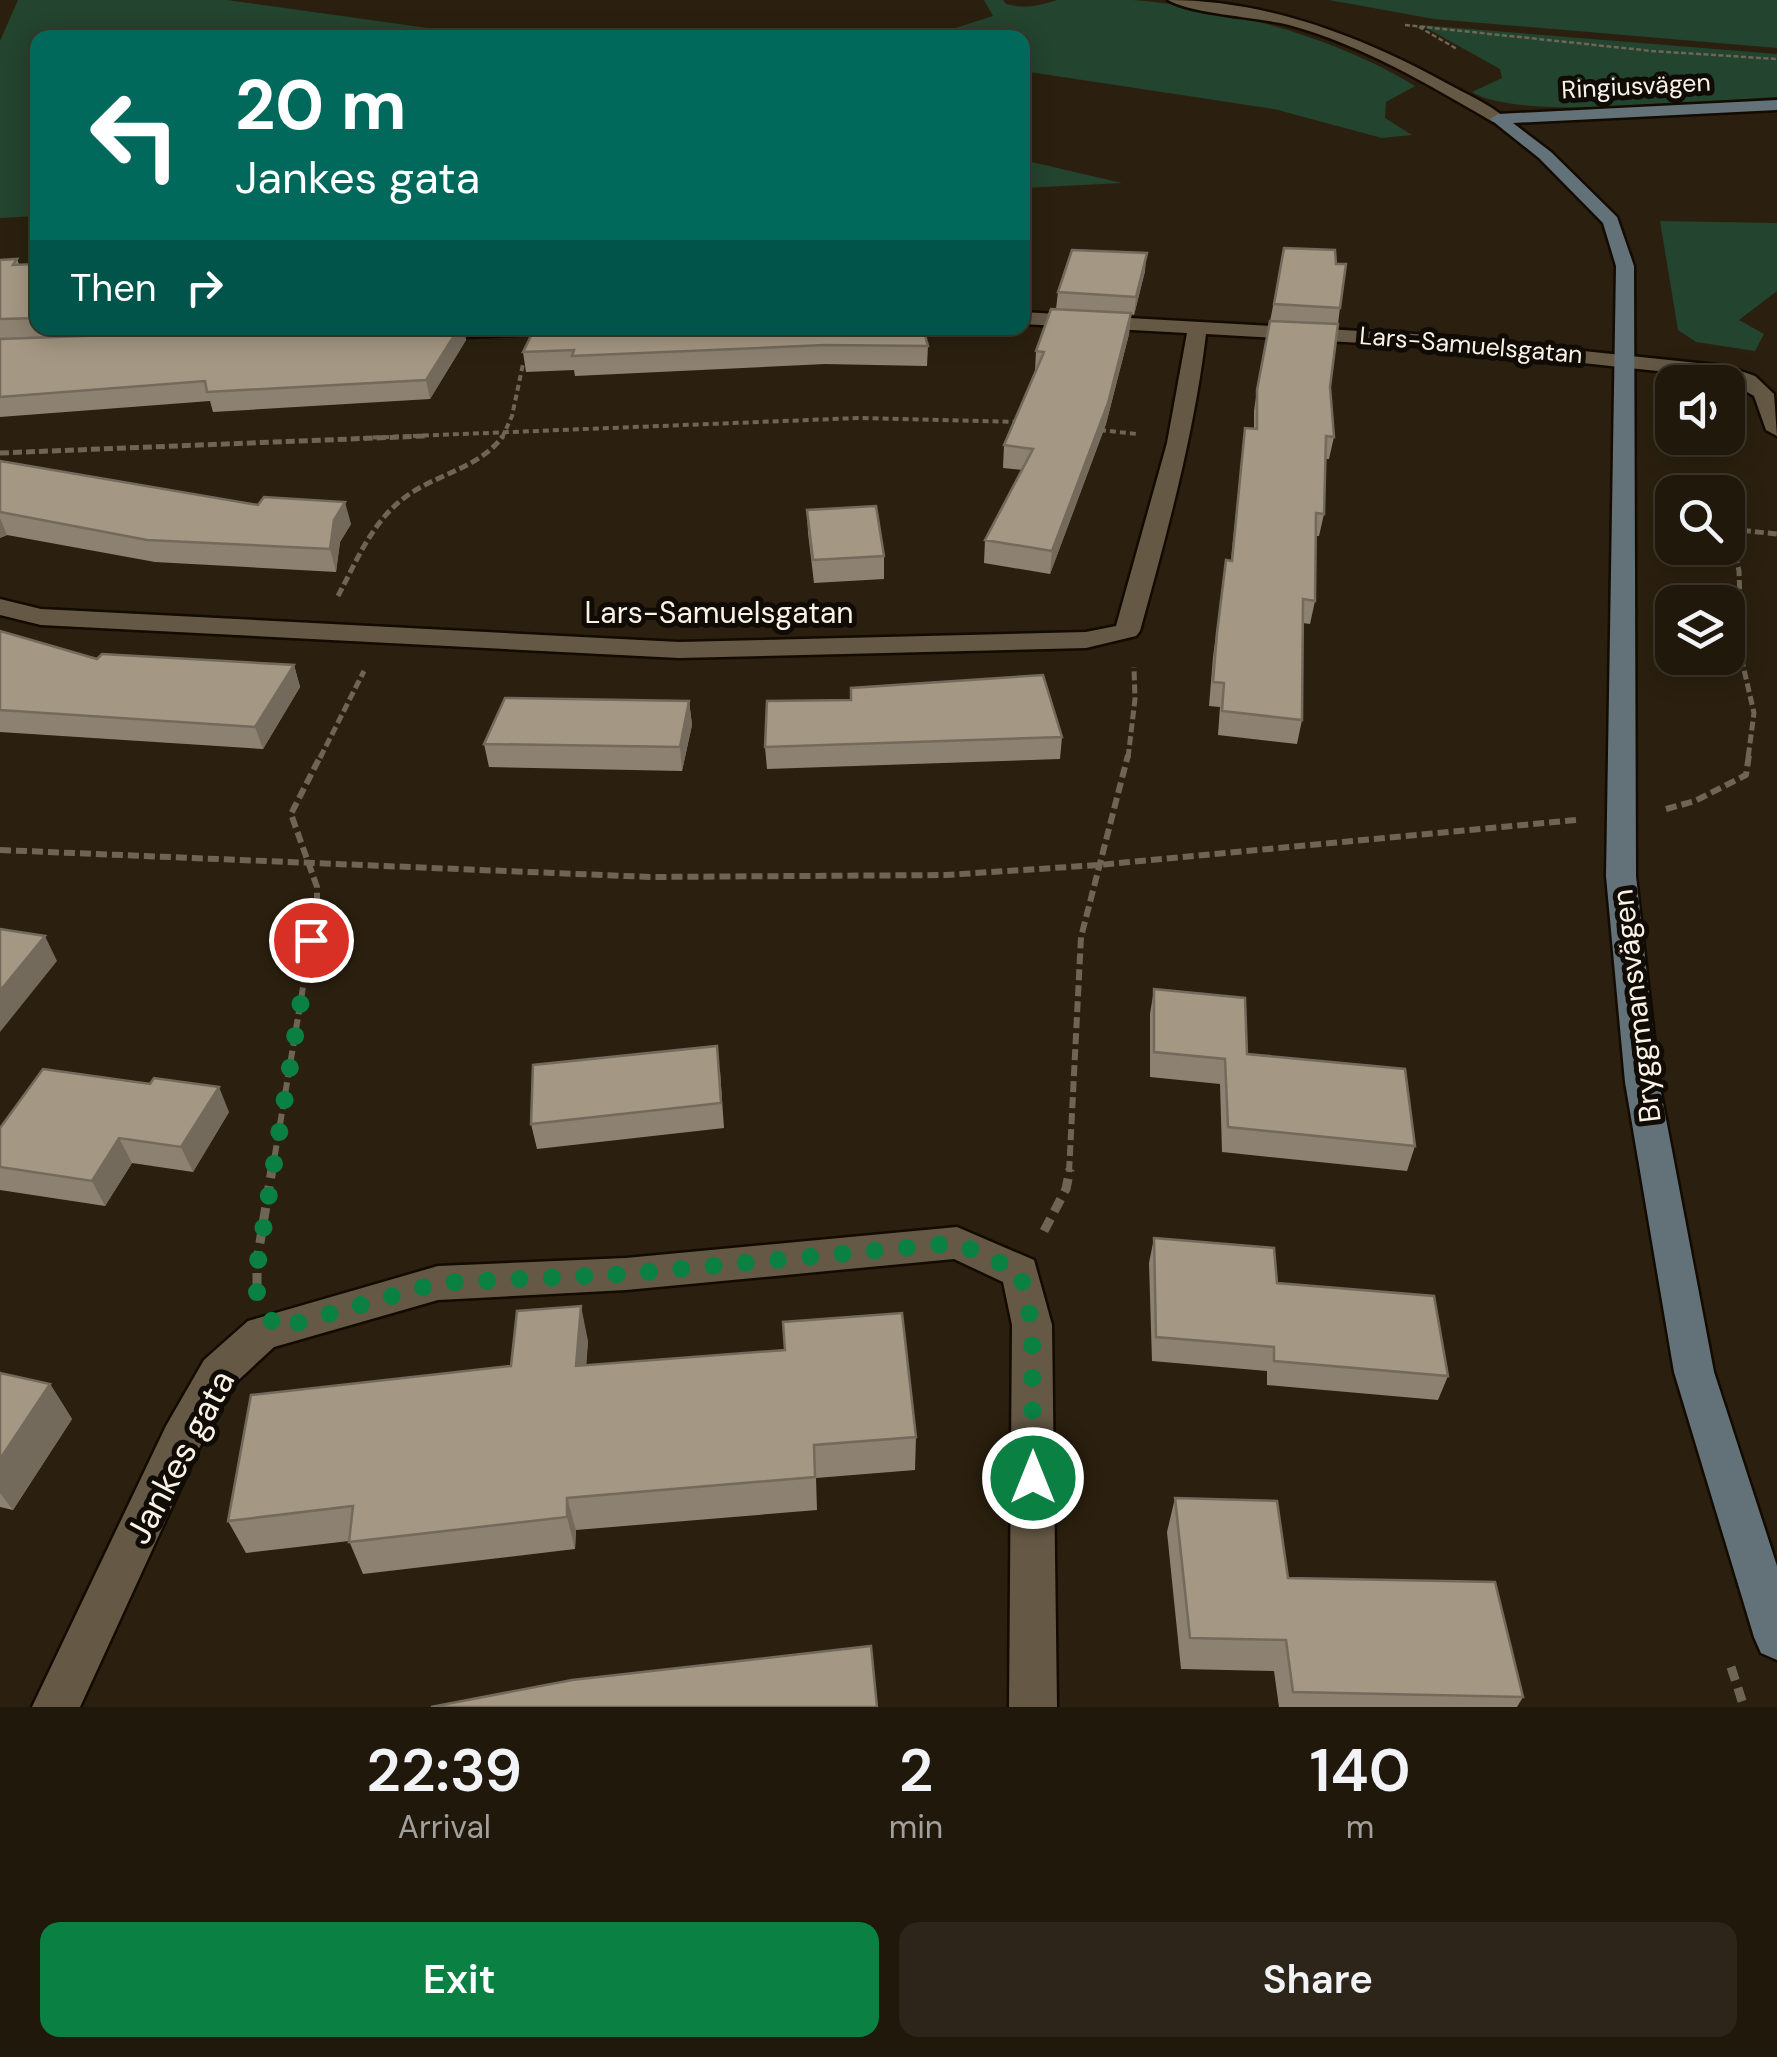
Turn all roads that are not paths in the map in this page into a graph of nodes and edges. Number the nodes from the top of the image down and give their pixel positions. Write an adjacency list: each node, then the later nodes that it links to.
1 (1174, 0): 3 (street)
2 (1777, 105): 3 (street, Ringiusvägen)
3 (1498, 119): 6 (street, Bryggmansvägen)
4 (1030, 318): 5 (street, Lars-Samuelsgatan)
5 (1197, 328): 6 (street, Lars-Samuelsgatan); 10 (street, Lars-Samuelsgatan)
6 (1624, 359): 8 (street, Lars-Samuelsgatan); 11 (street, Bryggmansvägen)
7 (1777, 372): 8 (street)
8 (1752, 381): 9 (street)
9 (1777, 430)
10 (0, 608)
11 (1777, 1638)
12 (56, 1707): 13 (street, Jankes gata)
13 (1034, 1707)

